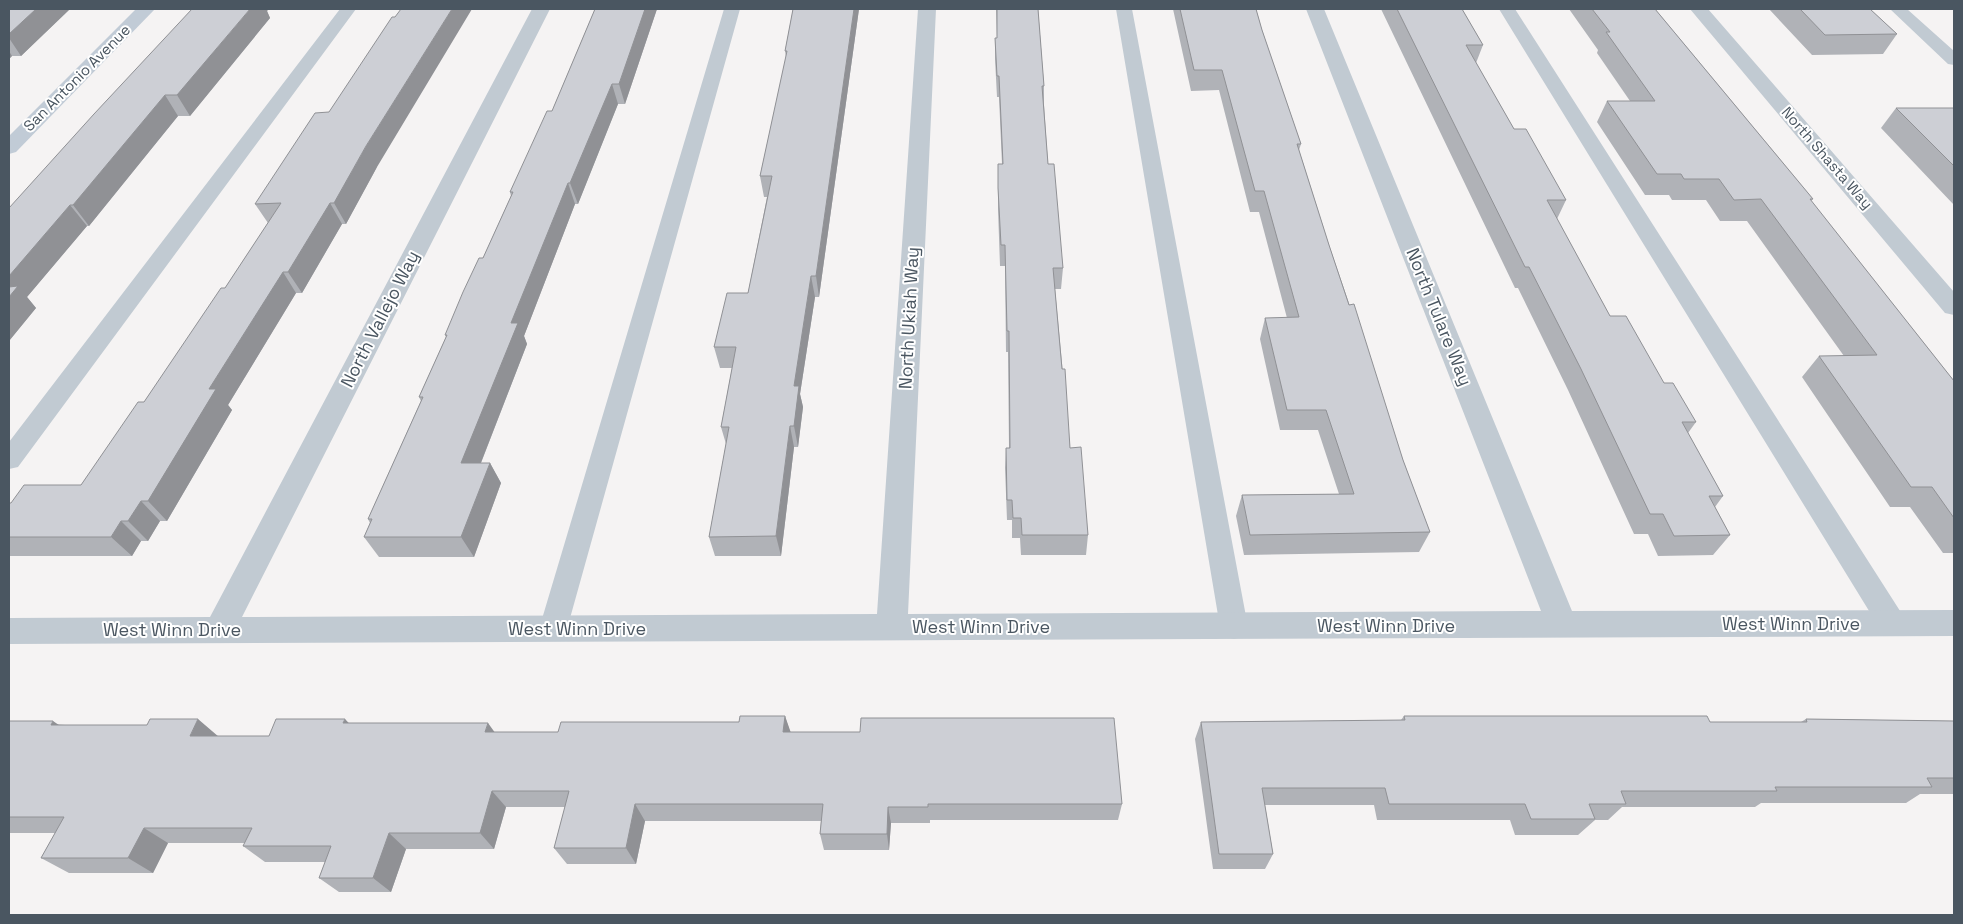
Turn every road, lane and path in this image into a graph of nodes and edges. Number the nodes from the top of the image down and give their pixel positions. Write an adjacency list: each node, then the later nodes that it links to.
1 (146, 9): 12 (main road, San Antonio Avenue)
2 (348, 9): 14 (lane)
3 (541, 9): 21 (street, North Vallejo Way)
4 (732, 9): 20 (lane)
5 (927, 9): 18 (street, North Ukiah Way)
6 (1124, 9): 19 (lane)
7 (1315, 9): 17 (street, North Tulare Way)
8 (1507, 9): 15 (lane)
9 (1699, 9): 13 (street, North Shasta Way)
10 (1898, 9): 11 (lane)
11 (1954, 60)
12 (9, 148)
13 (1954, 307)
14 (9, 460)
15 (1892, 623): 16 (street, West Winn Drive); 17 (street, West Winn Drive)
16 (1954, 623)
17 (1562, 625): 19 (street, West Winn Drive)
18 (892, 627): 19 (street, West Winn Drive); 20 (street, West Winn Drive)
19 (1234, 627)
20 (553, 629): 21 (street, West Winn Drive)
21 (219, 630): 22 (street, West Winn Drive)
22 (9, 631)

